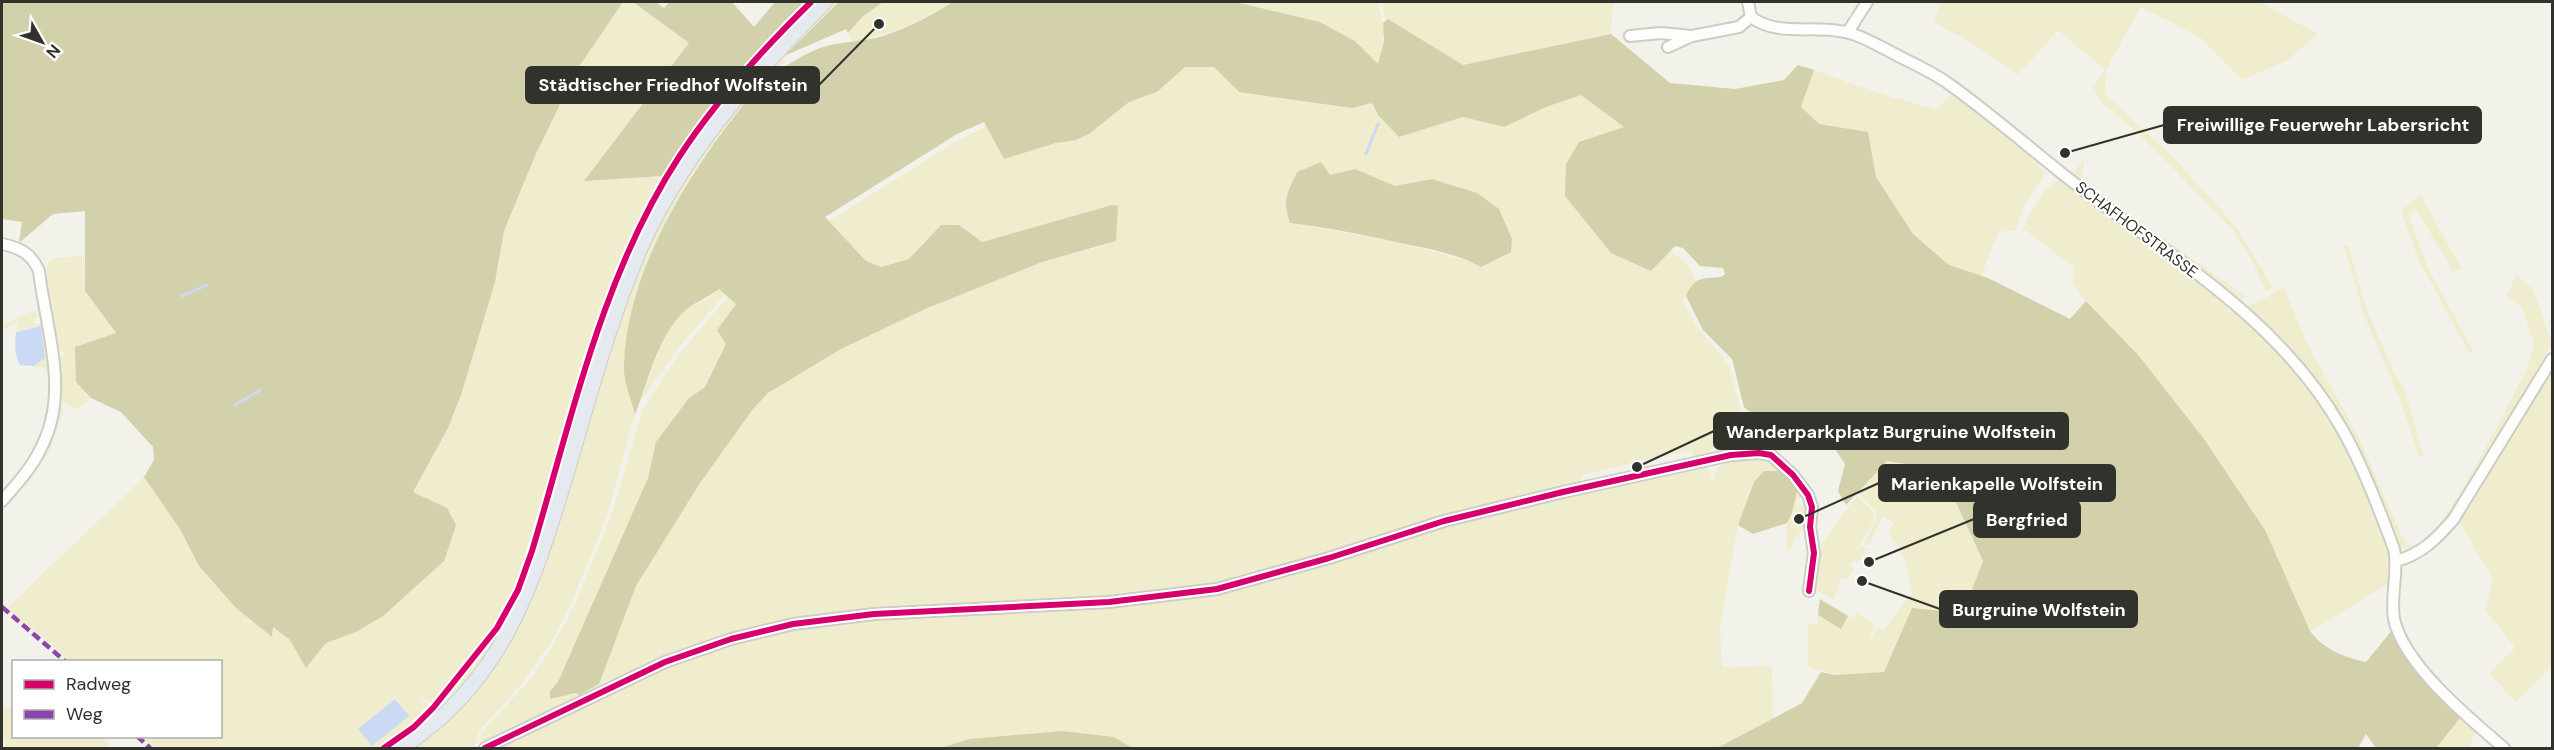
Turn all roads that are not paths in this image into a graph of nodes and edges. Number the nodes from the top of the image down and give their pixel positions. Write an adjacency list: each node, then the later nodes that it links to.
1 (825, 2): 14 (main road)
2 (1748, 2): 4 (street)
3 (1867, 2): 5 (street)
4 (1751, 17): 5 (street, SCHAFHOFSTRASSE); 7 (street)
5 (1848, 32): 12 (street, SCHAFHOFSTRASSE)
6 (1630, 36): 7 (street)
7 (1692, 36): 8 (street)
8 (1668, 47)
9 (2, 244): 11 (street)
10 (2553, 359): 12 (street)
11 (2, 501)
12 (2396, 561): 16 (street)
13 (1809, 591): 15 (street)
14 (402, 748)
15 (485, 748)
16 (2504, 748)

